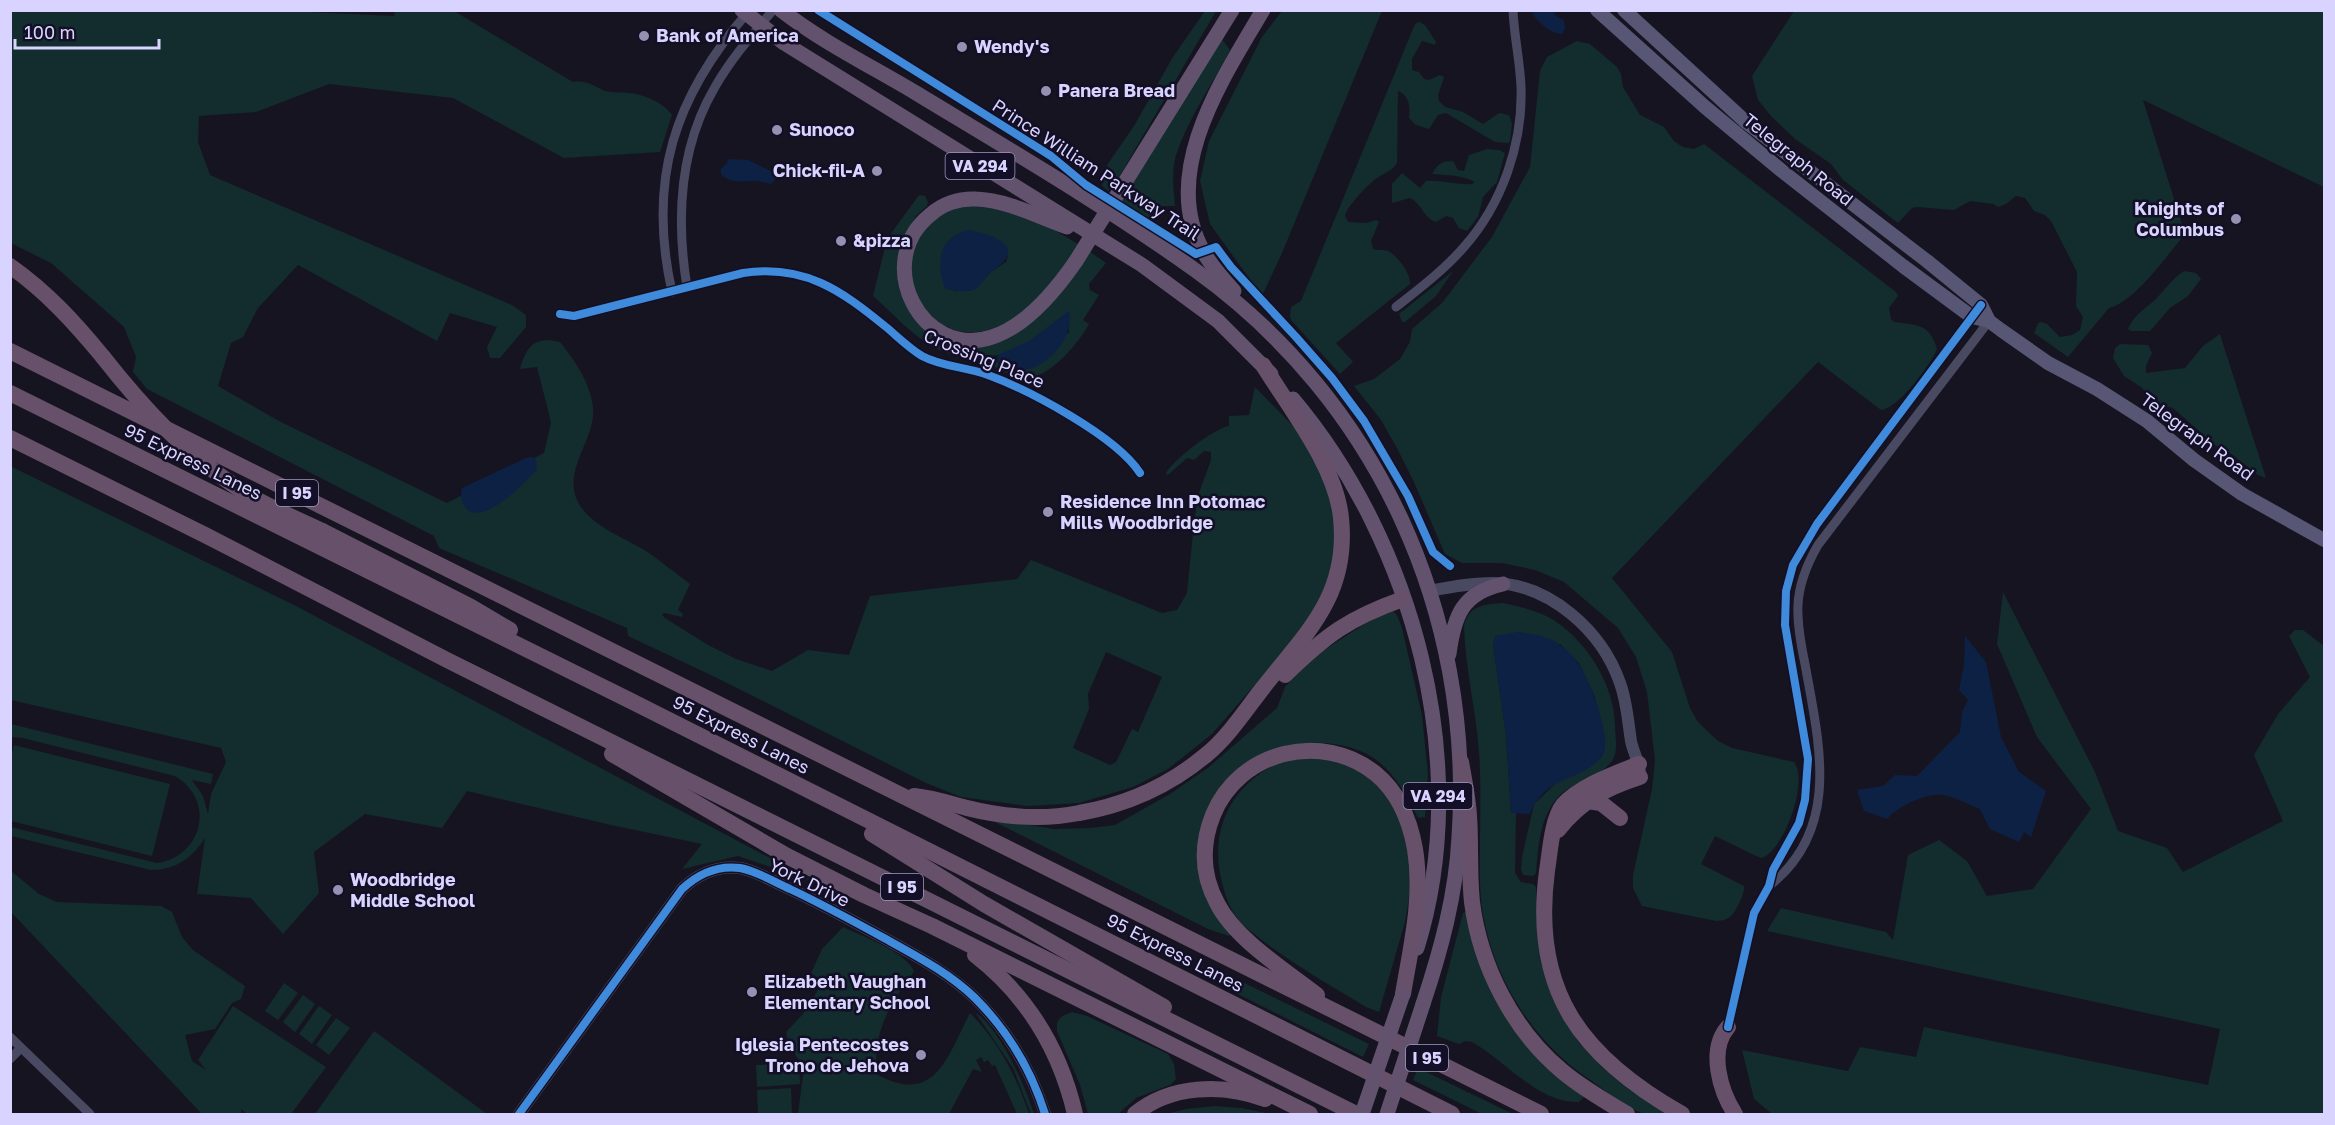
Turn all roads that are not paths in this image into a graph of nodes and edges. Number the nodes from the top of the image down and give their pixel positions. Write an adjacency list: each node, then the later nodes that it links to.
1 (773, 10): 9 (street)
2 (781, 10): 19 (highway, VA 294)
3 (1232, 10): 10 (highway, bridge)
4 (1263, 10): 19 (highway)
5 (1513, 10): 14 (street)
6 (1597, 10): 15 (main road, Telegraph Road)
7 (1624, 10): 15 (main road, Telegraph Road)
8 (746, 12): 9 (highway, VA 294); 13 (street)
9 (760, 26): 10 (highway, VA 294); 12 (street)
10 (1101, 239): 20 (highway, VA 294)
11 (10, 266): 30 (highway, bridge)
12 (687, 288): 13 (street, Crossing Place); 23 (street, Crossing Place)
13 (672, 292): 16 (street, Crossing Place)
14 (1396, 307)
15 (1976, 311): 17 (main road, Telegraph Road); 39 (street)
16 (560, 314)
17 (1989, 321): 24 (main road, Telegraph Road); 39 (street)
18 (10, 351): 35 (highway, I 95)
19 (1288, 352): 26 (highway, VA 294)
20 (1263, 365): 27 (highway, VA 294); 31 (highway)
21 (10, 393): 30 (highway, 95 Express Lanes)
22 (10, 438): 28 (highway, I 95)
23 (1140, 473)
24 (2325, 540)
25 (1503, 584): 26 (street); 29 (highway); 33 (street)
26 (1429, 591): 27 (highway); 29 (highway, VA 294)
27 (1403, 599): 31 (highway); 41 (highway, VA 294)
28 (447, 660): 40 (highway); 47 (highway, I 95)
29 (1448, 660): 32 (highway, VA 294)
30 (629, 700): 34 (highway, 95 Express Lanes)
31 (1228, 732): 35 (highway)
32 (1461, 762): 57 (highway, VA 294, bridge); 60 (highway)
33 (1633, 773): 36 (highway); 38 (highway)
34 (782, 778): 47 (highway); 58 (highway, 95 Express Lanes)
35 (904, 795): 42 (highway, I 95)
36 (1587, 801): 37 (highway); 38 (highway)
37 (1620, 818)
38 (1553, 835): 61 (highway)
39 (1769, 886): 43 (street)
40 (908, 914): 51 (highway); 54 (highway)
41 (1403, 994): 42 (highway); 56 (highway, VA 294, bridge)
42 (1346, 1017): 59 (highway, I 95)
43 (1728, 1027): 62 (highway); 63 (highway)
44 (10, 1037): 45 (street)
45 (21, 1048): 46 (street); 48 (street)
46 (10, 1059)
47 (1316, 1094): 55 (highway, I 95)
48 (90, 1114)
49 (519, 1114): 50 (street, York Drive)
50 (1045, 1114)
51 (1075, 1114)
52 (1135, 1114): 53 (highway)
53 (1304, 1114)
54 (1310, 1114)
55 (1356, 1114)
56 (1362, 1114)
57 (1387, 1114)
58 (1452, 1114)
59 (1541, 1114)
60 (1627, 1114)
61 (1682, 1114)
62 (1735, 1114)
63 (1747, 1114)

